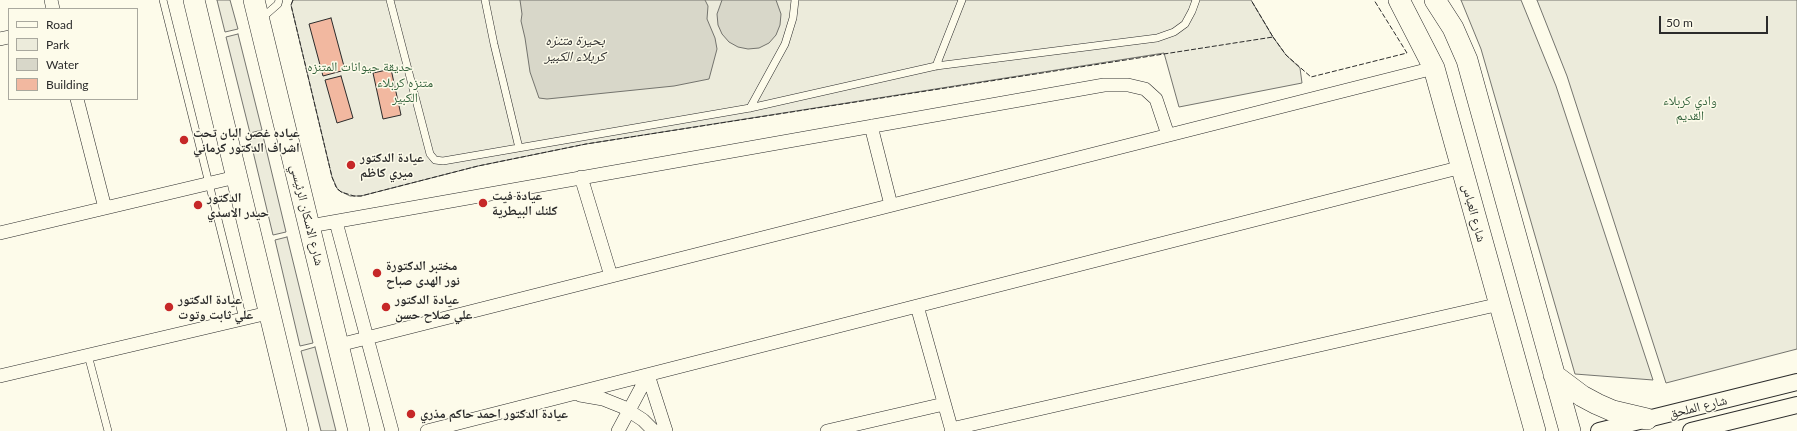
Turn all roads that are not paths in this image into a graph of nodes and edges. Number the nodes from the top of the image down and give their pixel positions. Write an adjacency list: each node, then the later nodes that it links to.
1 (163, 0): 23 (lane)
2 (194, 0): 21 (main road)
3 (254, 0): 12 (main road, شارع الاسكان الرئيسي)
4 (279, 0): 12 (lane)
5 (390, 0): 19 (lane)
6 (485, 0): 19 (lane)
7 (795, 0): 16 (lane)
8 (962, 0): 13 (lane)
9 (1196, 0): 13 (lane)
10 (1399, 0): 14 (main road, شارع العباس)
11 (1435, 0): 38 (main road)
12 (259, 21): 27 (main road, شارع الاسكان الرئيسي)
13 (936, 66): 16 (lane)
14 (1434, 68): 18 (street); 20 (main road, شارع العباس)
15 (77, 100): 25 (street)
16 (750, 108): 19 (lane)
17 (871, 126): 18 (street); 22 (street); 24 (street)
18 (1168, 136): 24 (street)
19 (519, 148)
20 (1462, 167): 30 (main road, شارع العباس); 31 (street)
21 (236, 177): 23 (street); 32 (main road)
22 (581, 177): 26 (street); 29 (street)
23 (210, 184): 25 (street); 33 (lane)
24 (891, 205): 29 (street)
25 (105, 208): 28 (street)
26 (336, 222): 27 (street); 34 (street)
27 (310, 226): 35 (main road, شارع الاسكان الرئيسي)
28 (0, 233)
29 (611, 276): 34 (street)
30 (1500, 304): 47 (street); 56 (main road, شارع العباس)
31 (917, 306): 37 (street); 42 (street)
32 (268, 313): 33 (street); 49 (main road)
33 (243, 319): 36 (street)
34 (367, 337): 35 (street); 50 (street)
35 (339, 345): 46 (main road, شارع الاسكان الرئيسي)
36 (88, 355): 39 (street); 48 (lane)
37 (648, 375): 41 (street); 44 (street); 54 (street)
38 (1554, 375): 45 (main road); 57 (main road)
39 (0, 376)
40 (1797, 382): 45 (street, شارع الملحق)
41 (572, 394): 44 (street); 51 (street)
42 (944, 404): 47 (street); 55 (street)
43 (1797, 405): 59 (street, شارع الملحق)
44 (629, 410): 52 (street); 53 (street)
45 (1647, 419): 58 (street, شارع الملحق)
46 (358, 429)
47 (951, 430)
48 (108, 431)
49 (298, 431)
50 (392, 431)
51 (427, 431)
52 (618, 431)
53 (654, 431)
54 (666, 431)
55 (827, 431)
56 (1535, 431)
57 (1570, 431)
58 (1599, 431)
59 (1691, 431)

